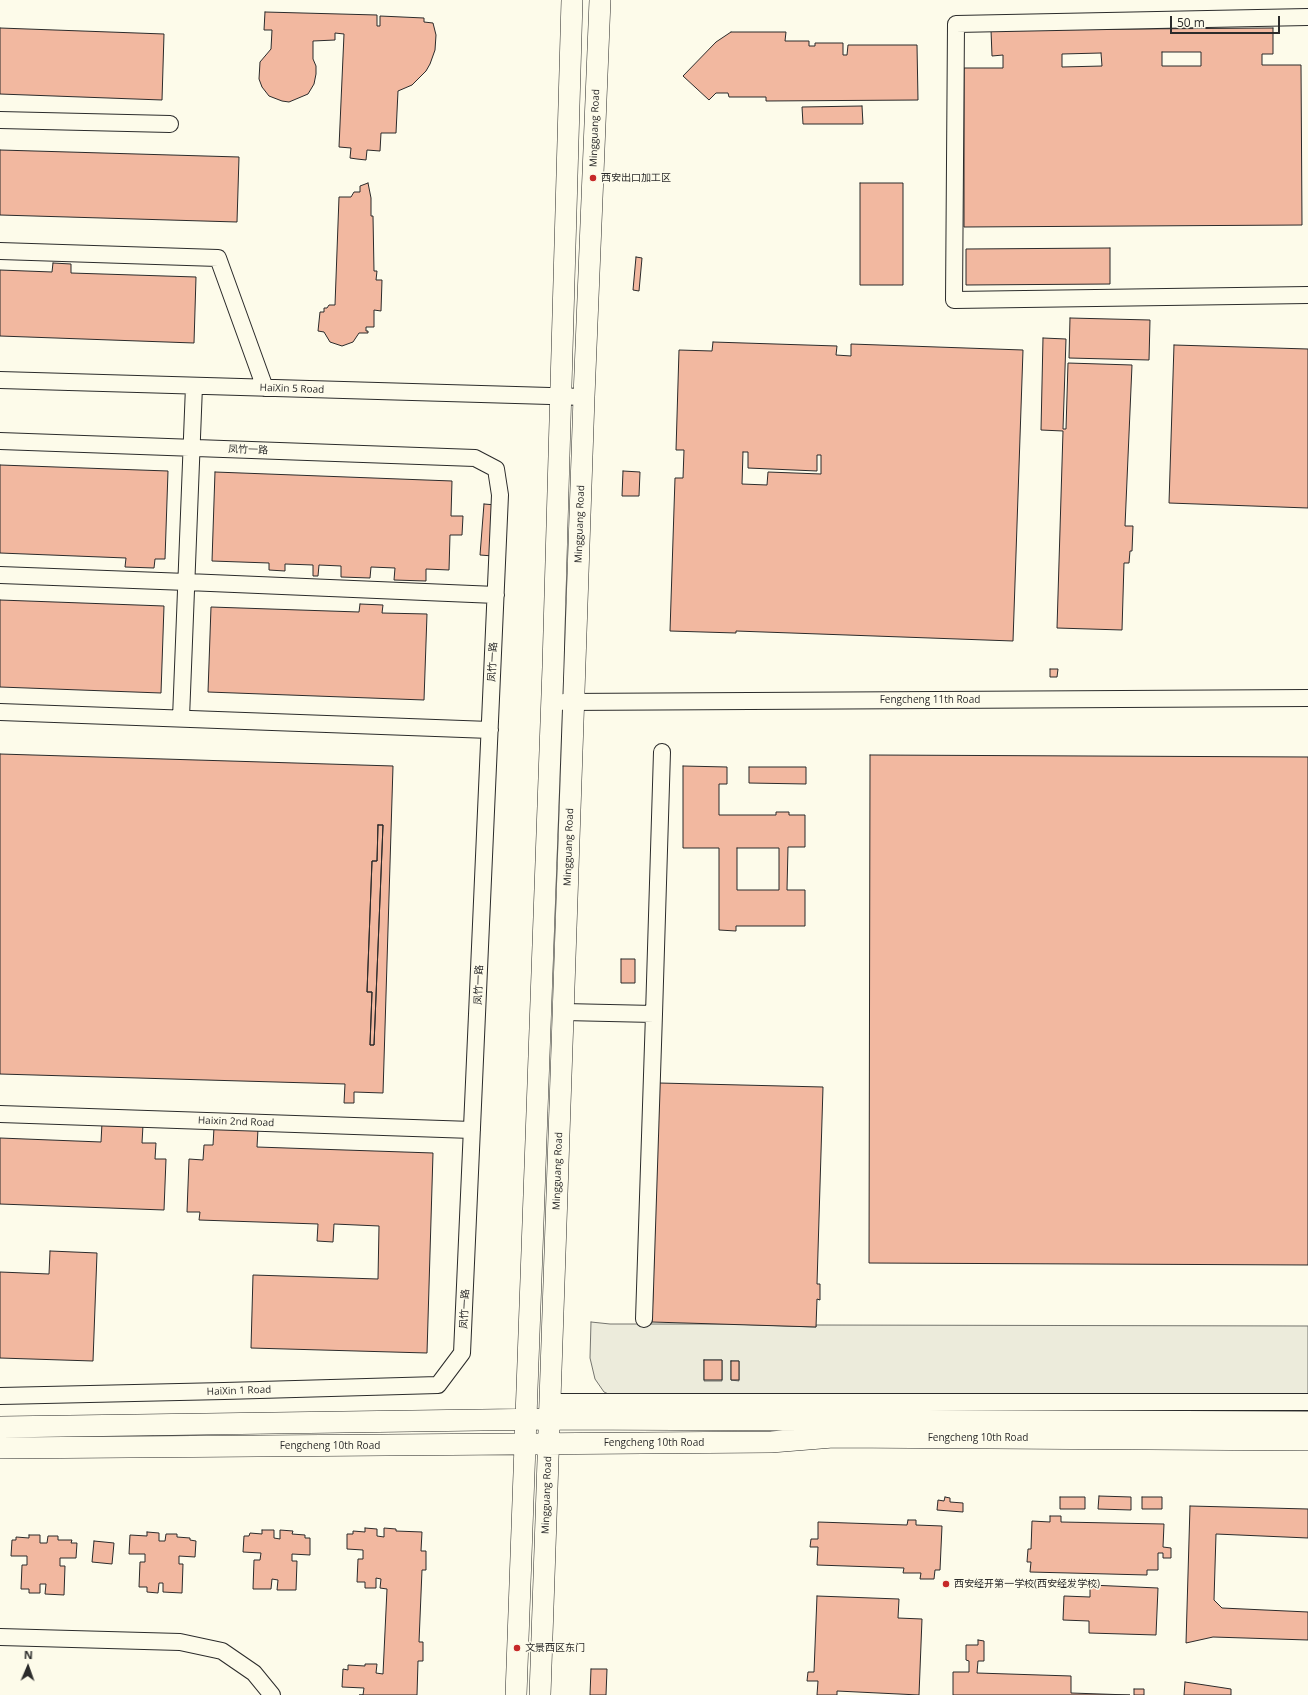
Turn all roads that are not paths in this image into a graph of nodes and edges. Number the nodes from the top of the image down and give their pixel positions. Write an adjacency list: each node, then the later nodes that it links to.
1 (572, 0): 11 (main road)
2 (600, 0): 12 (main road, Mingguang Road)
3 (1308, 17): 7 (street)
4 (0, 120): 5 (street)
5 (170, 124)
6 (0, 251): 10 (street)
7 (1308, 295)
8 (0, 380): 9 (street, HaiXin 5 Road)
9 (194, 386): 10 (street, HaiXin 5 Road); 14 (street)
10 (265, 388): 11 (street, HaiXin 5 Road)
11 (562, 397): 12 (street, HaiXin 5 Road); 19 (main road)
12 (584, 397): 20 (main road, Mingguang Road)
13 (0, 441): 14 (street, 凤竹一路)
14 (192, 448): 16 (street); 17 (street, 凤竹一路)
15 (0, 576): 16 (street)
16 (187, 582): 17 (street); 22 (street)
17 (496, 595): 23 (street, 凤竹一路)
18 (1308, 698): 20 (street, Fengcheng 11th Road)
19 (552, 701): 20 (street, Fengcheng 11th Road); 34 (main road)
20 (574, 702): 25 (main road, Mingguang Road)
21 (0, 712): 22 (street)
22 (181, 718): 23 (street)
23 (490, 730): 28 (street, 凤竹一路)
24 (662, 752): 26 (street)
25 (564, 1012): 26 (street); 33 (main road, Mingguang Road)
26 (654, 1014): 29 (street)
27 (0, 1114): 28 (street, Haixin 2nd Road)
28 (472, 1130): 30 (street, 凤竹一路)
29 (644, 1319)
30 (462, 1353): 31 (street, HaiXin 1 Road)
31 (0, 1396)
32 (1308, 1402): 33 (street)
33 (550, 1410): 34 (main road, Fengcheng 10th Road); 35 (main road, Fengcheng 10th Road); 38 (main road, Mingguang Road)
34 (526, 1419): 36 (main road, Fengcheng 10th Road); 39 (main road)
35 (1308, 1422)
36 (0, 1427)
37 (1308, 1440): 38 (main road, Fengcheng 10th Road)
38 (549, 1444): 39 (main road, Fengcheng 10th Road); 44 (main road, Mingguang Road)
39 (525, 1445): 40 (main road, Fengcheng 10th Road); 43 (main road)
40 (0, 1448)
41 (0, 1637): 42 (street)
42 (272, 1695)
43 (516, 1695)
44 (540, 1695)

